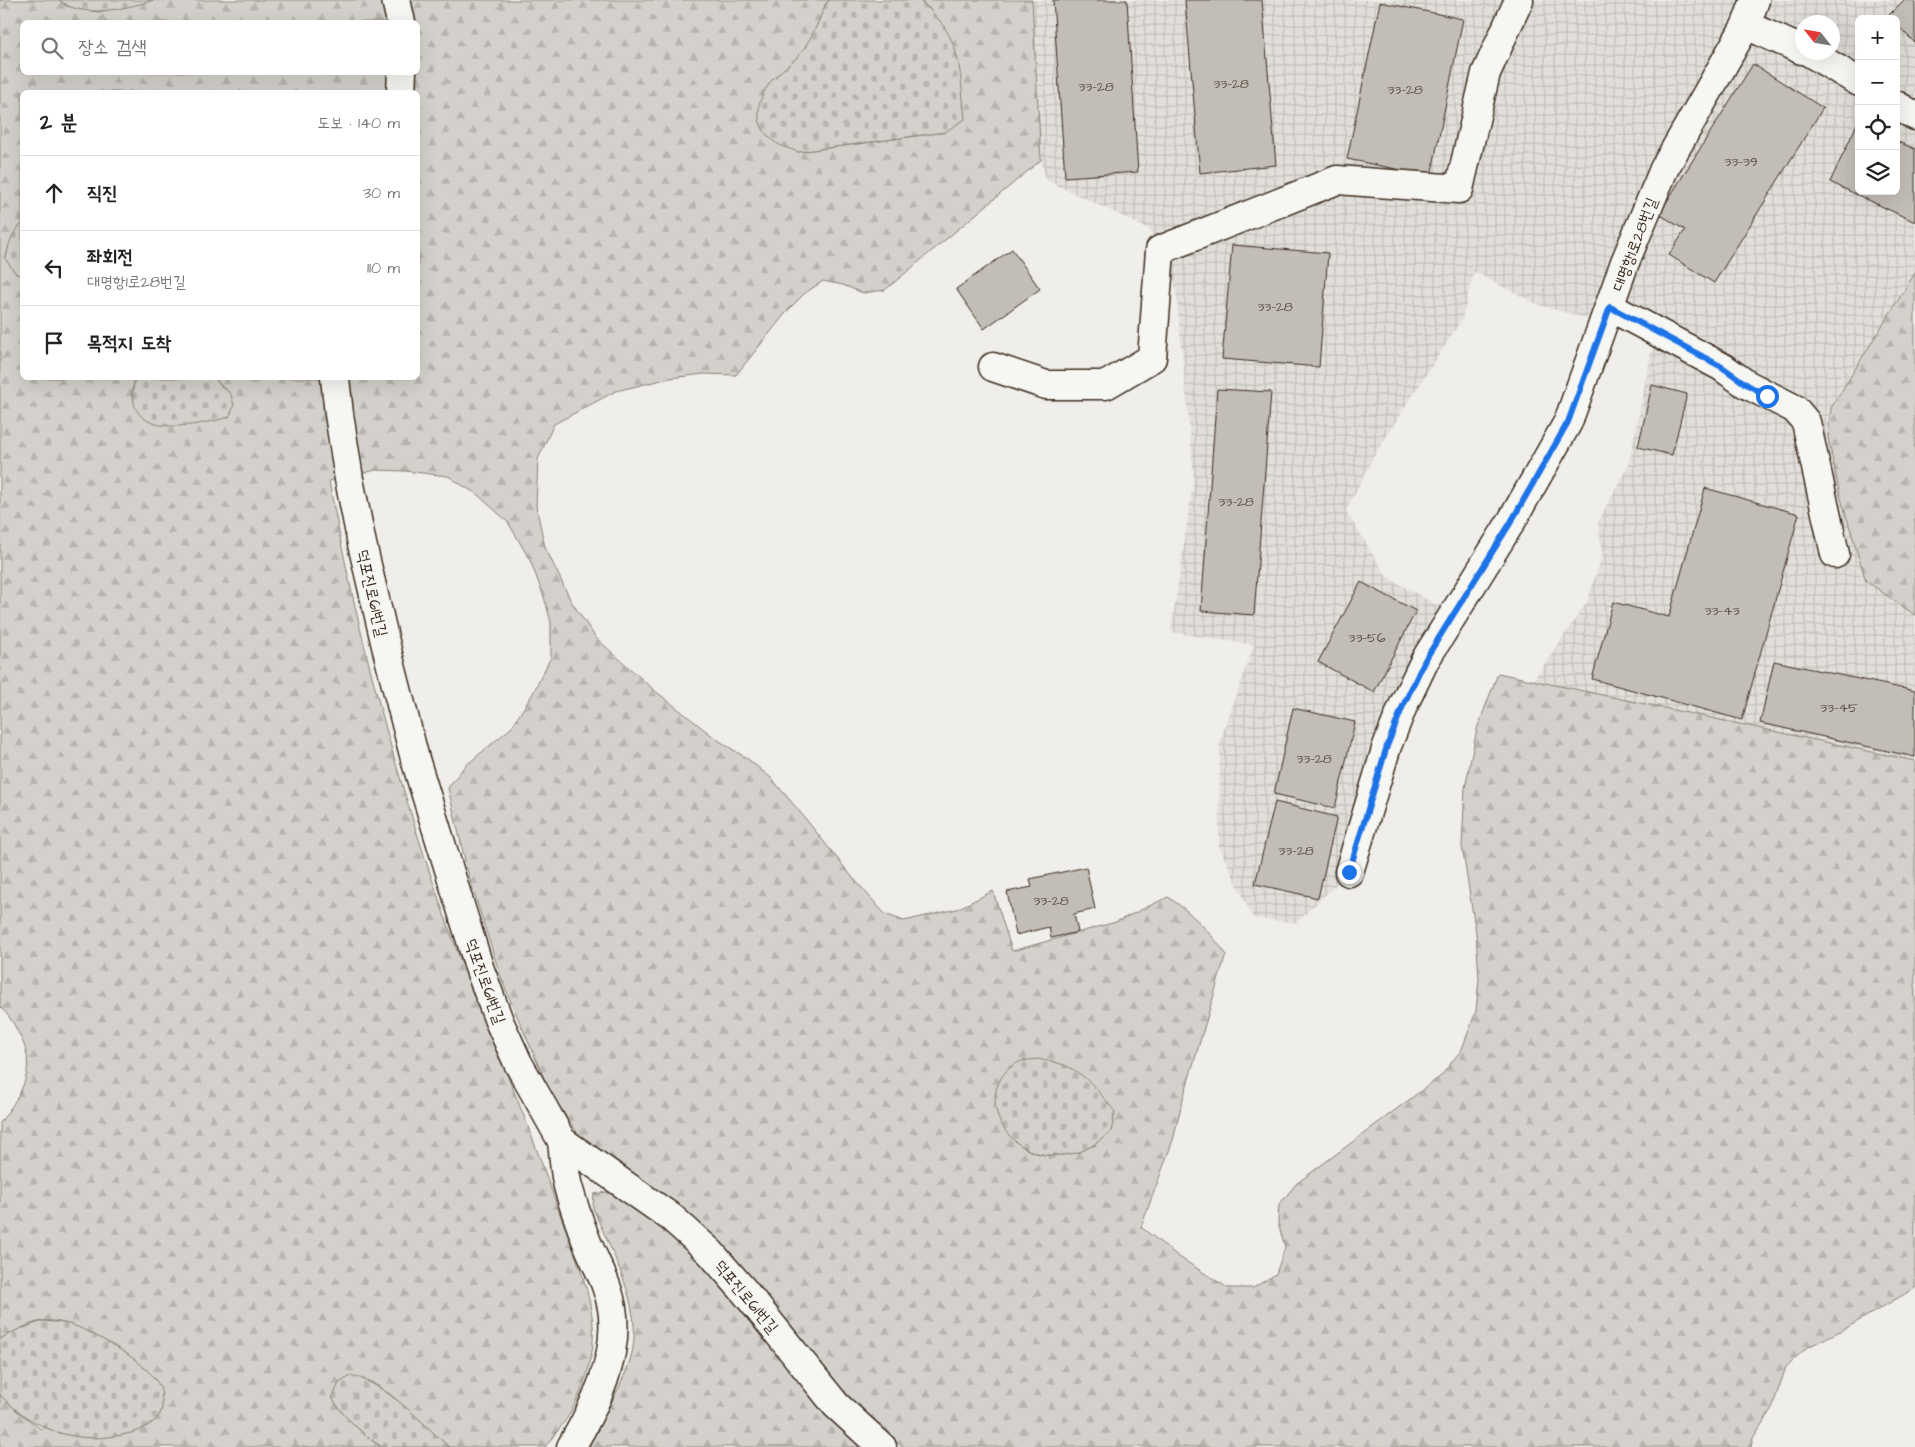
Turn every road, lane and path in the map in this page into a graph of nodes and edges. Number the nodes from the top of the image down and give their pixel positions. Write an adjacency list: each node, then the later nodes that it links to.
1 (396, 0): 4 (street)
2 (1519, 0): 14 (street)
3 (1755, 0): 5 (street, 대명항1로28번길)
4 (401, 20)
5 (1746, 25): 6 (street); 13 (street, 대명항1로28번길)
6 (1795, 47)
7 (1822, 60): 9 (street)
8 (402, 75): 10 (street)
9 (1855, 80)
10 (401, 90)
11 (1900, 107): 12 (street)
12 (1915, 116)
13 (1610, 307): 16 (street); 17 (street, 대명항1로28번길)
14 (993, 367)
15 (335, 380): 18 (street, 덕포진로61번길)
16 (1835, 554)
17 (1349, 872)
18 (562, 1142): 19 (street); 20 (street, 덕포진로61번길)
19 (571, 1447)
20 (882, 1447)

